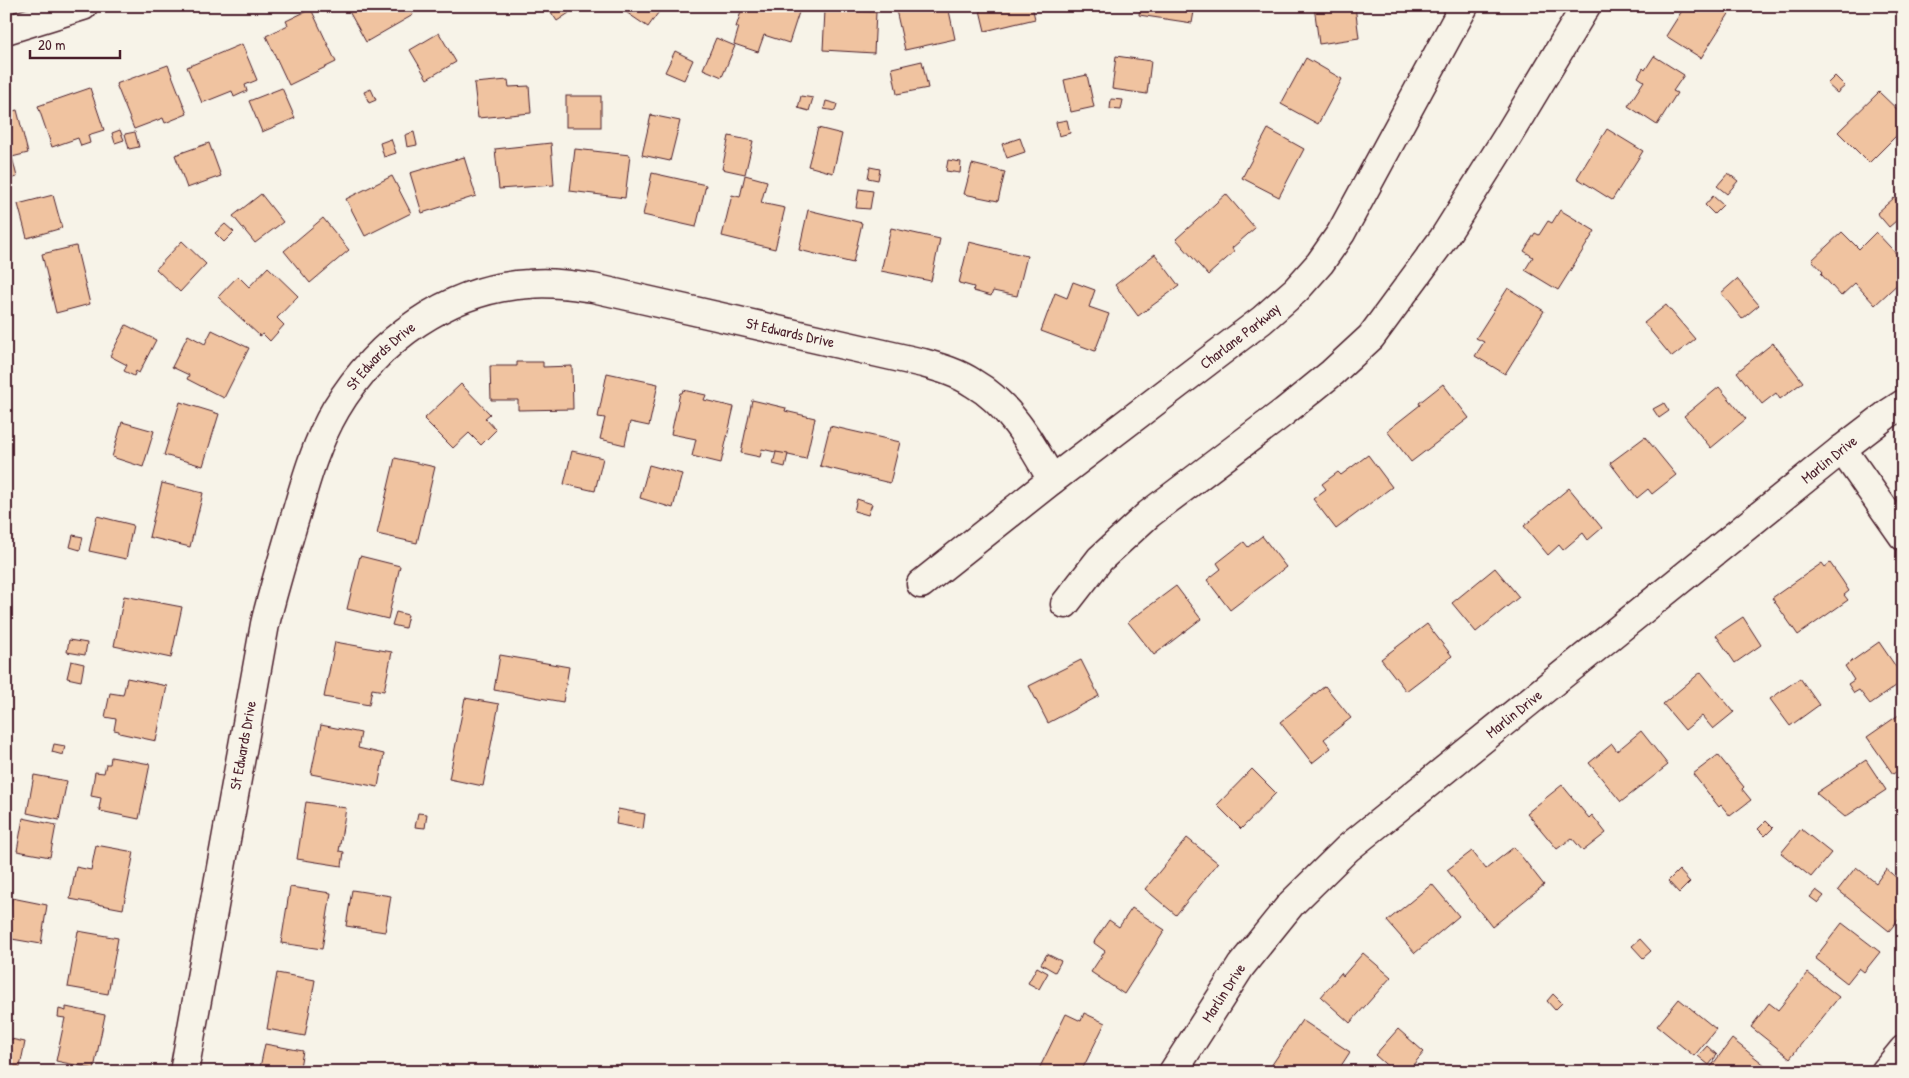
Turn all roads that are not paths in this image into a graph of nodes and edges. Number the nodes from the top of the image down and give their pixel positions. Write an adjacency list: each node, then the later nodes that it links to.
1 (83, 6): 4 (street)
2 (1464, 6): 7 (street, Charlane Parkway)
3 (1586, 6): 10 (street)
4 (6, 30)
5 (1903, 404): 6 (street, Marlin Drive)
6 (1842, 449): 8 (street); 13 (street, Marlin Drive)
7 (1052, 480): 9 (street, Charlane Parkway); 12 (street, St Edwards Drive)
8 (1903, 536)
9 (921, 584)
10 (1066, 604)
11 (1903, 1050): 14 (street)
12 (184, 1072)
13 (1173, 1072)
14 (1885, 1072)

